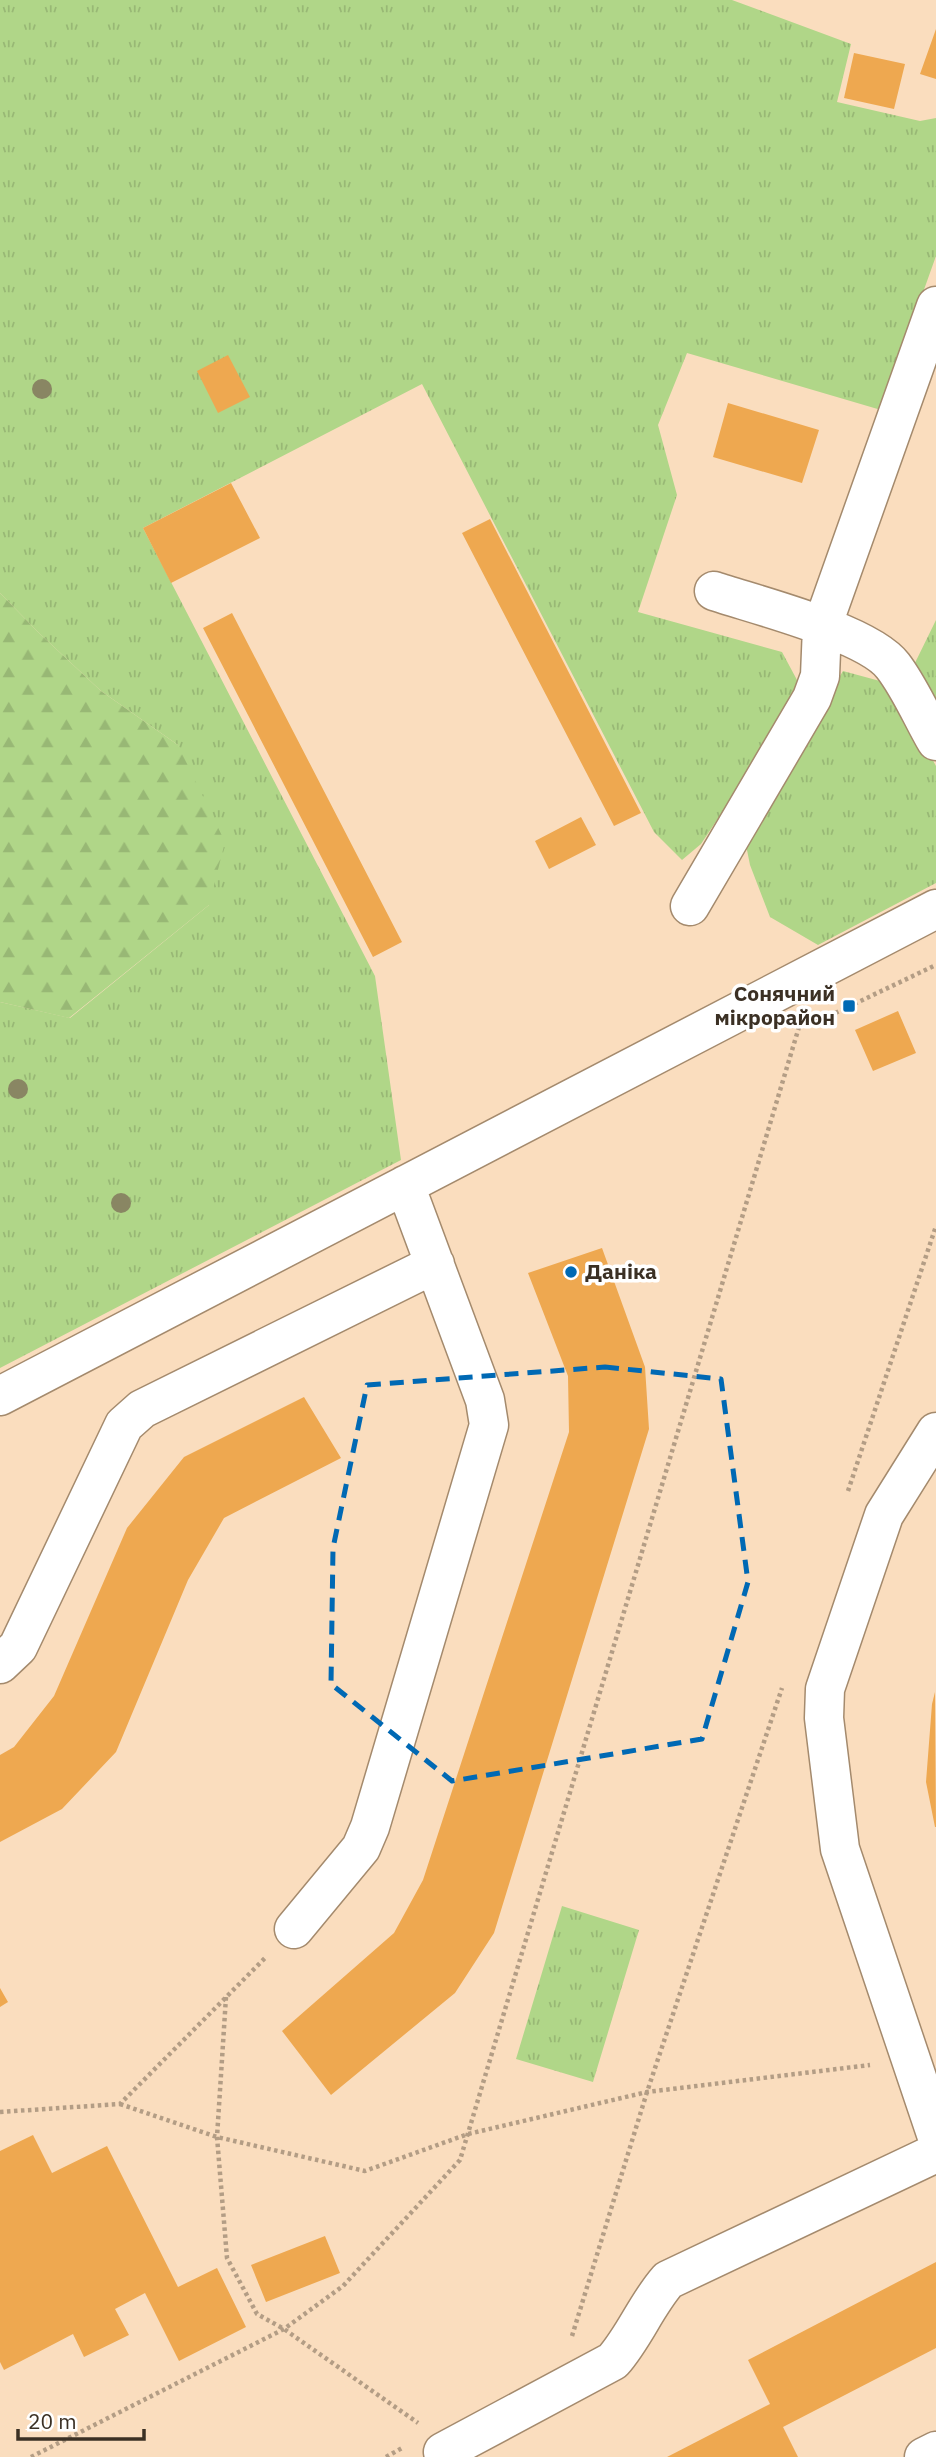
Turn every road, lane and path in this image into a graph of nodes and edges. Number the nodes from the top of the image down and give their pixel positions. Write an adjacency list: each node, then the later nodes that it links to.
1 (936, 306): 3 (street)
2 (714, 591): 3 (street)
3 (822, 627): 4 (street); 5 (street)
4 (936, 741)
5 (690, 906)
6 (936, 909): 8 (street)
7 (936, 965): 9 (path)
8 (813, 974): 9 (path); 10 (street)
9 (798, 1030): 24 (path)
10 (405, 1185): 12 (street); 13 (street)
11 (936, 1226): 15 (path)
12 (435, 1265): 16 (street); 18 (street)
13 (0, 1396)
14 (936, 1432): 20 (street)
15 (844, 1502)
16 (0, 1664)
17 (783, 1685): 21 (path)
18 (294, 1929): 19 (path)
19 (226, 1997): 22 (path); 26 (path)
20 (911, 2060): 21 (path); 25 (street)
21 (648, 2091): 24 (path); 29 (path)
22 (120, 2104): 23 (path); 26 (path)
23 (0, 2112)
24 (468, 2134): 26 (path); 28 (path)
25 (936, 2134)
26 (217, 2137): 28 (path)
27 (936, 2153): 31 (street)
28 (284, 2329): 31 (path); 32 (path)
29 (572, 2338)
30 (936, 2451): 33 (street)
31 (444, 2454)
32 (32, 2457)
33 (924, 2457)

